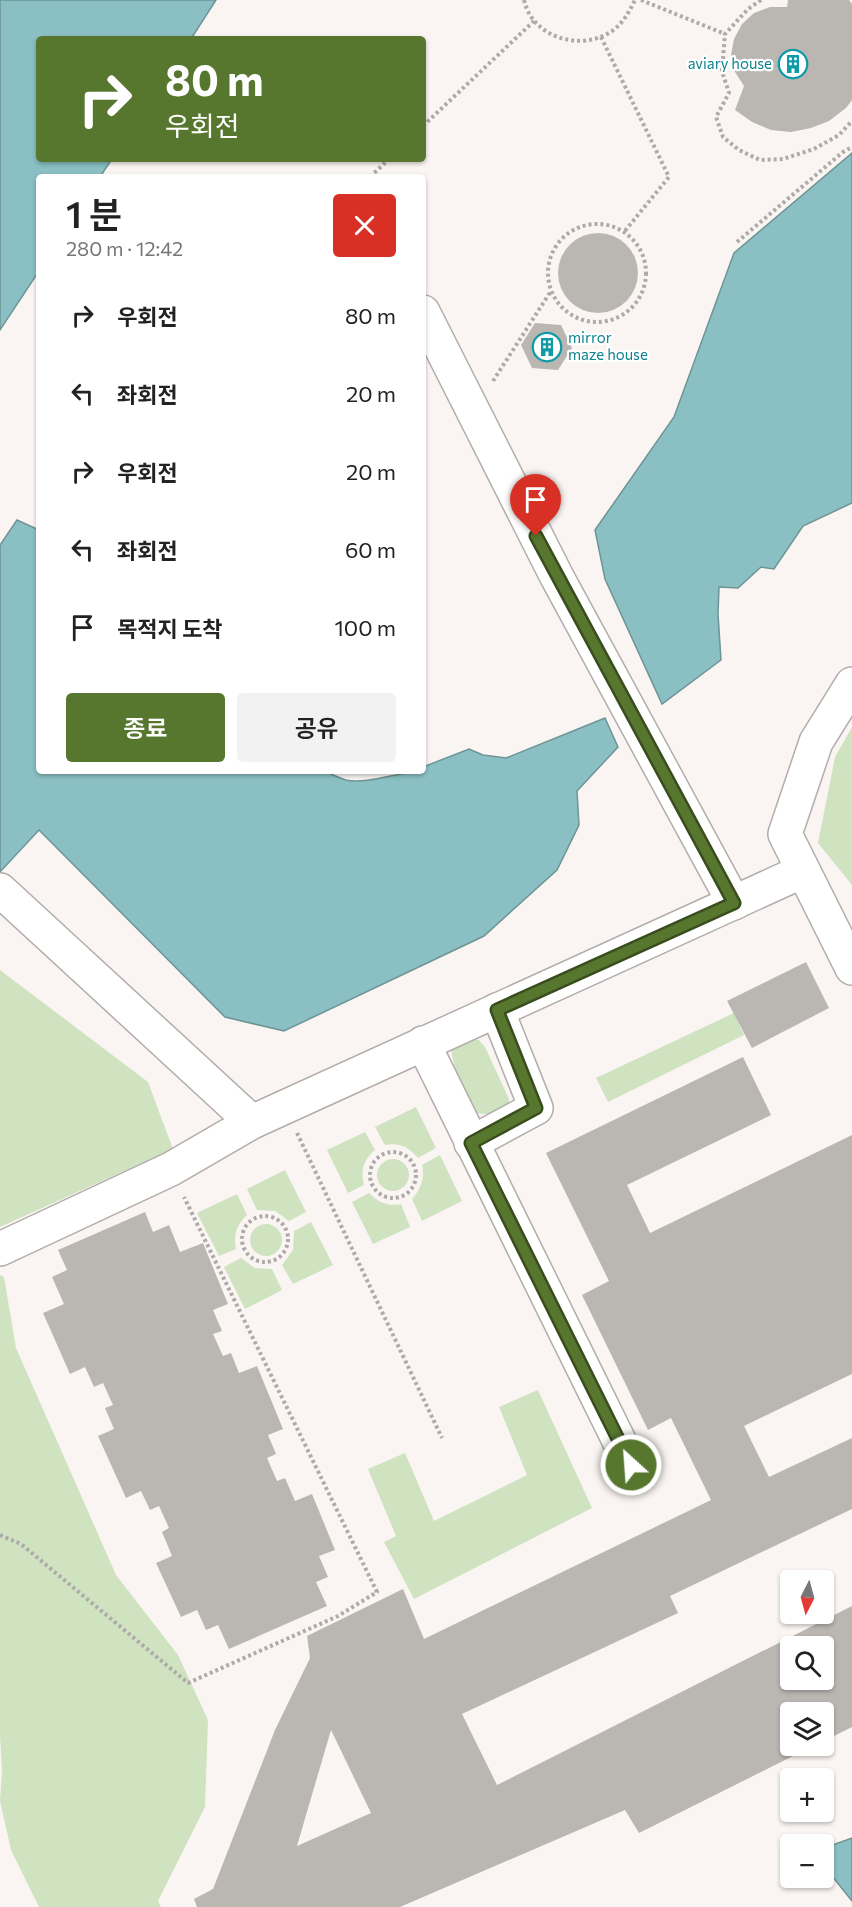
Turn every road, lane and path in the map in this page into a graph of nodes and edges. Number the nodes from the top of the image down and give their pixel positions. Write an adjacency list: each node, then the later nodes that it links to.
1 (524, 0): 5 (path)
2 (634, 0): 7 (path)
3 (641, 0): 6 (path)
4 (761, 0): 6 (path)
5 (534, 21): 7 (path); 9 (path)
6 (725, 34): 8 (path)
7 (601, 37): 13 (path)
8 (852, 121)
9 (426, 123)
10 (852, 147): 14 (path)
11 (386, 162): 12 (path)
12 (373, 174)
13 (624, 232): 15 (path); 15 (path)
14 (737, 242)
15 (551, 291): 17 (path)
16 (426, 318): 17 (lane)
17 (473, 411): 21 (lane)
18 (852, 684): 19 (lane)
19 (803, 872): 21 (lane); 22 (lane)
20 (0, 890): 25 (lane)
21 (734, 903): 23 (lane)
22 (852, 968)
23 (497, 1010): 24 (lane); 26 (lane)
24 (423, 1043): 25 (lane); 26 (lane)
25 (252, 1122): 28 (lane)
26 (471, 1143): 33 (lane)
27 (303, 1144): 32 (path)
28 (171, 1169): 30 (lane); 34 (path)
29 (377, 1191): 29 (path)
30 (0, 1249)
31 (247, 1254): 31 (path)
32 (442, 1438)
33 (631, 1465)
34 (0, 1535)

